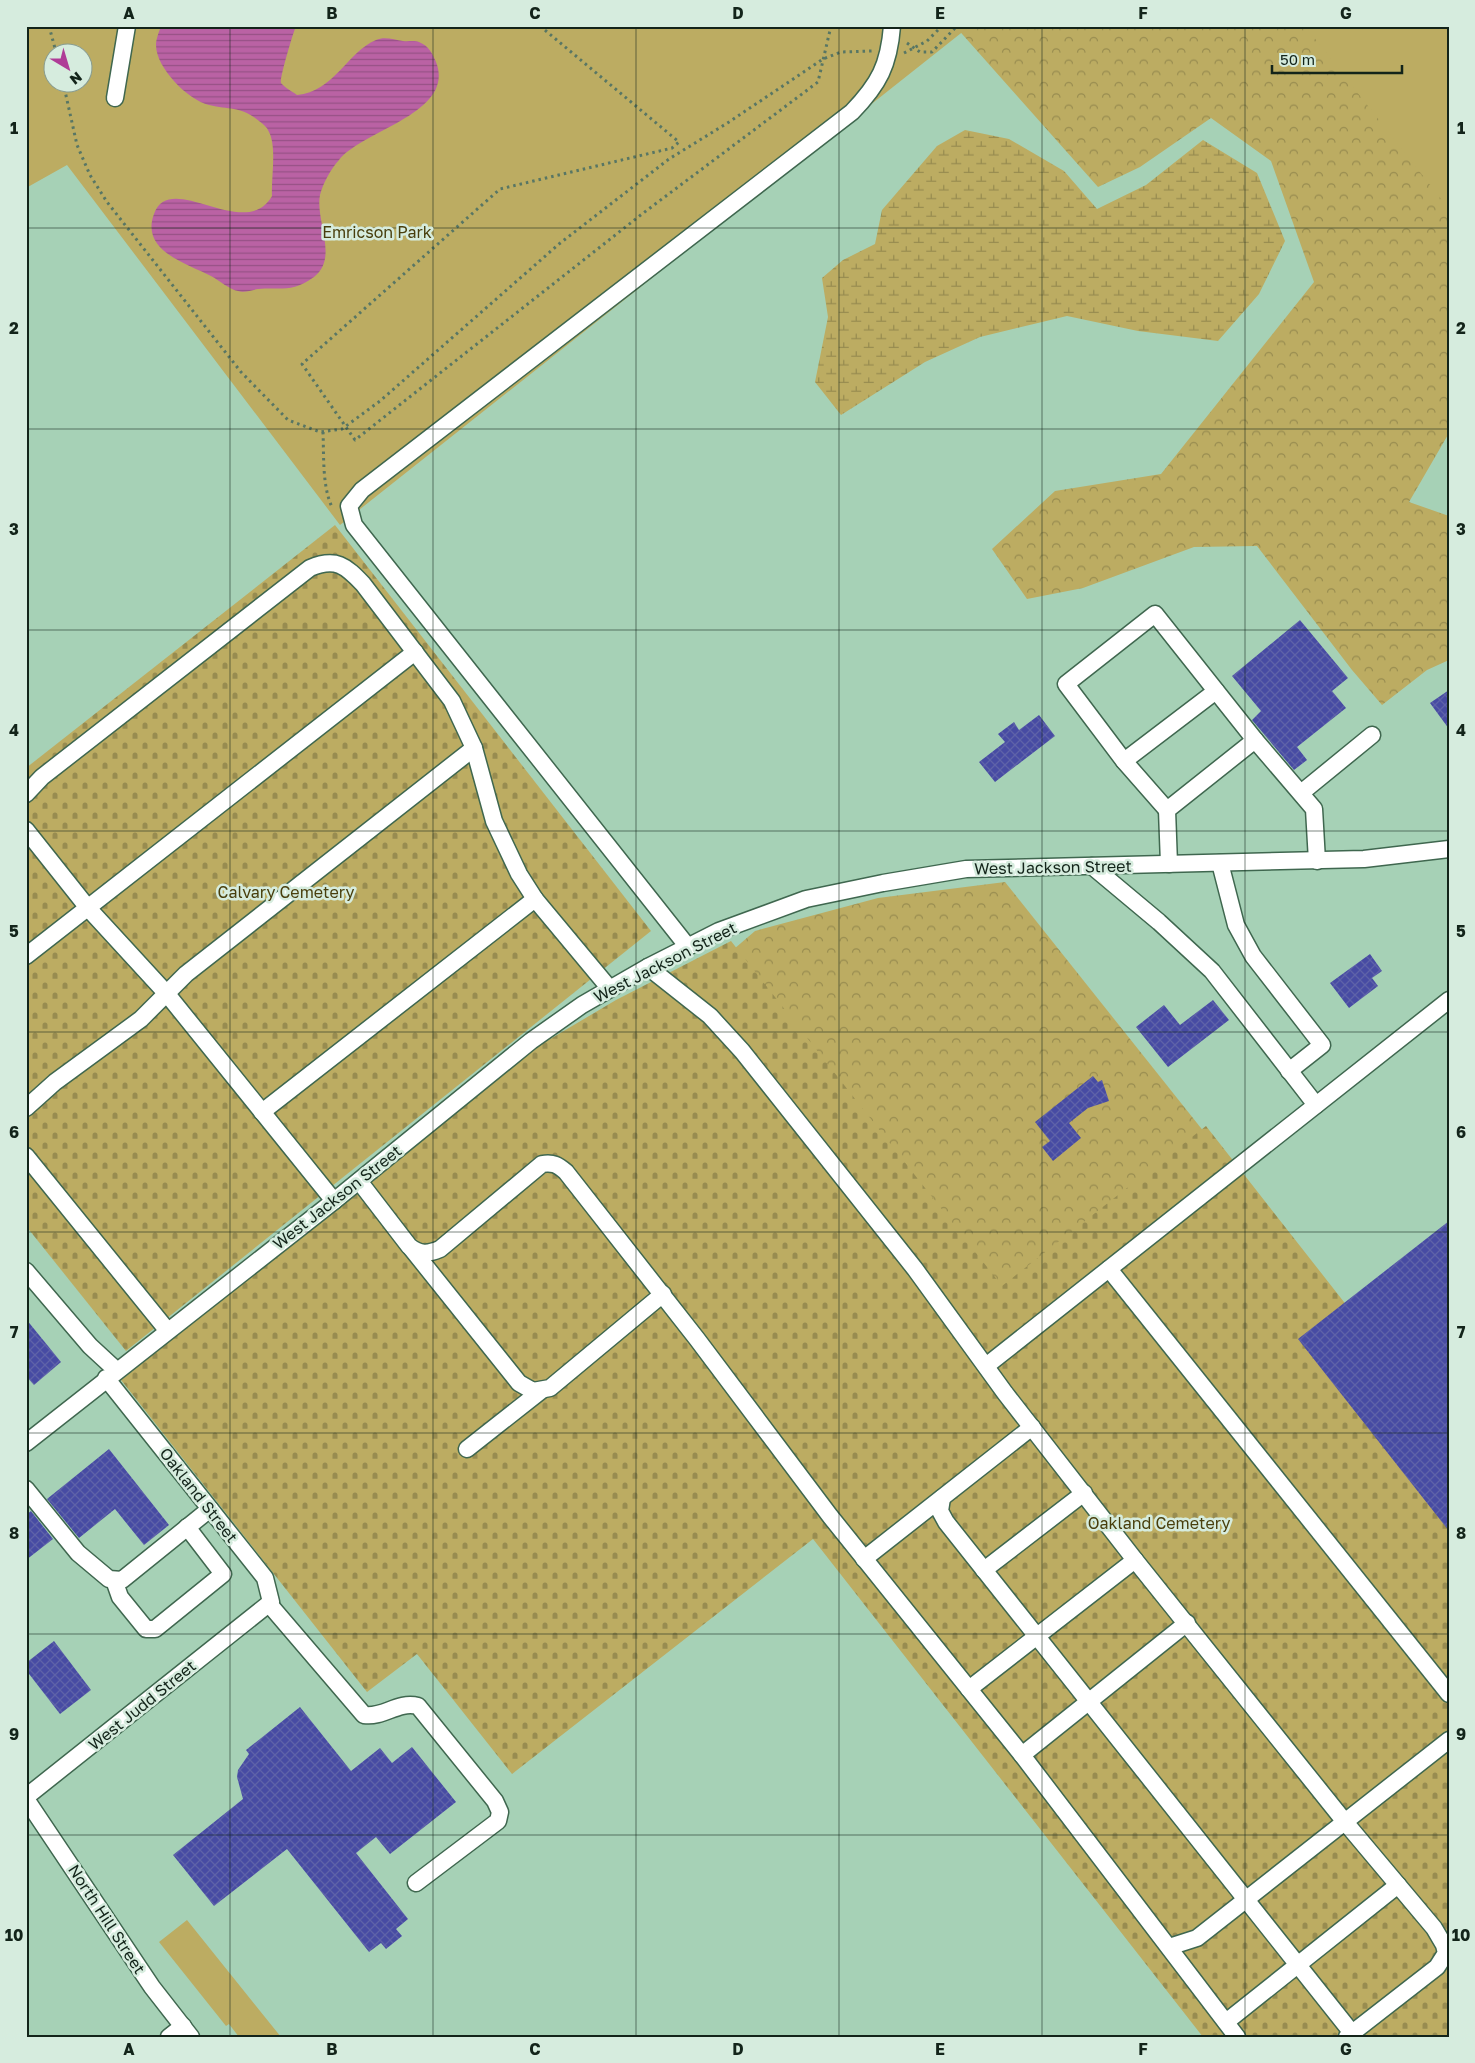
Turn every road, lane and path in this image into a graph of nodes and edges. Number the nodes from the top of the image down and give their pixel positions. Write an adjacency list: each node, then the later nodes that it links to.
1 (49, 26): 8 (path)
2 (127, 26): 13 (street)
3 (540, 26): 14 (path)
4 (831, 26): 11 (path)
5 (942, 26): 9 (path)
6 (957, 26): 9 (path)
7 (892, 29): 9 (path); 10 (street)
8 (53, 42)
9 (915, 48): 10 (path)
10 (889, 53): 11 (path); 32 (street)
11 (823, 59): 14 (path); 14 (path)
12 (65, 92): 14 (path)
13 (115, 98)
14 (346, 427)
15 (415, 652): 19 (street); 22 (street); 31 (street)
16 (1216, 691): 18 (street); 20 (street); 20 (street)
17 (1372, 736): 21 (street)
18 (1255, 740): 21 (street); 23 (street)
19 (474, 748): 30 (street); 36 (street)
20 (1124, 762): 23 (street)
21 (1301, 793): 26 (street)
22 (26, 794)
23 (1167, 810): 28 (street)
24 (26, 830): 31 (street)
25 (1449, 849): 26 (street, West Jackson Street)
26 (1317, 861): 27 (street, West Jackson Street)
27 (1220, 863): 28 (street, West Jackson Street); 38 (street)
28 (1169, 864): 29 (street, West Jackson Street)
29 (1092, 866): 32 (street, West Jackson Street); 38 (street)
30 (535, 899): 35 (street); 41 (street)
31 (88, 908): 33 (street); 36 (street)
32 (688, 947): 34 (street, West Jackson Street)
33 (26, 956)
34 (648, 967): 35 (street, West Jackson Street); 50 (street)
35 (610, 989): 43 (street, West Jackson Street)
36 (167, 994): 40 (street); 41 (street)
37 (1449, 1000): 39 (street)
38 (1289, 1071): 39 (street)
39 (1316, 1105): 46 (street)
40 (26, 1108)
41 (262, 1112): 44 (street)
42 (26, 1156): 49 (street)
43 (359, 1181): 44 (street, West Jackson Street); 45 (street)
44 (334, 1201): 49 (street, West Jackson Street)
45 (409, 1246): 48 (street); 52 (street)
46 (1109, 1269): 50 (street); 69 (street)
47 (26, 1271): 51 (street, Oakland Street)
48 (662, 1294): 52 (street); 61 (street)
49 (167, 1330): 51 (street, West Jackson Street)
50 (986, 1366): 53 (street)
51 (111, 1374): 54 (street, West Jackson Street); 59 (street, Oakland Street)
52 (542, 1390): 55 (street)
53 (1032, 1427): 57 (street); 58 (street)
54 (26, 1443)
55 (467, 1449)
56 (26, 1489): 64 (street)
57 (1084, 1493): 62 (street); 63 (street)
58 (942, 1498): 61 (street); 63 (street)
59 (210, 1509): 60 (street); 65 (street, Oakland Street)
60 (187, 1527): 64 (street); 64 (street)
61 (864, 1559): 68 (street)
62 (1135, 1560): 66 (street); 67 (street)
63 (984, 1570): 67 (street)
64 (114, 1580)
65 (264, 1609): 73 (street, West Judd Street); 75 (street)
66 (1186, 1623): 70 (street); 74 (street)
67 (1037, 1636): 68 (street); 70 (street)
68 (969, 1689): 72 (street)
69 (1449, 1694)
70 (1089, 1700): 72 (street); 77 (street)
71 (1449, 1740): 74 (street)
72 (1022, 1755): 78 (street)
73 (26, 1798): 81 (street, North Hill Street)
74 (1345, 1822): 76 (street); 77 (street)
75 (416, 1883)
76 (1398, 1885): 79 (street); 82 (street)
77 (1246, 1900): 78 (street); 79 (street)
78 (1169, 1947): 80 (street)
79 (1298, 1964): 80 (street); 82 (street)
80 (1226, 2022): 84 (street)
81 (187, 2031): 83 (street)
82 (1350, 2035)
83 (169, 2037)
84 (1237, 2037)

